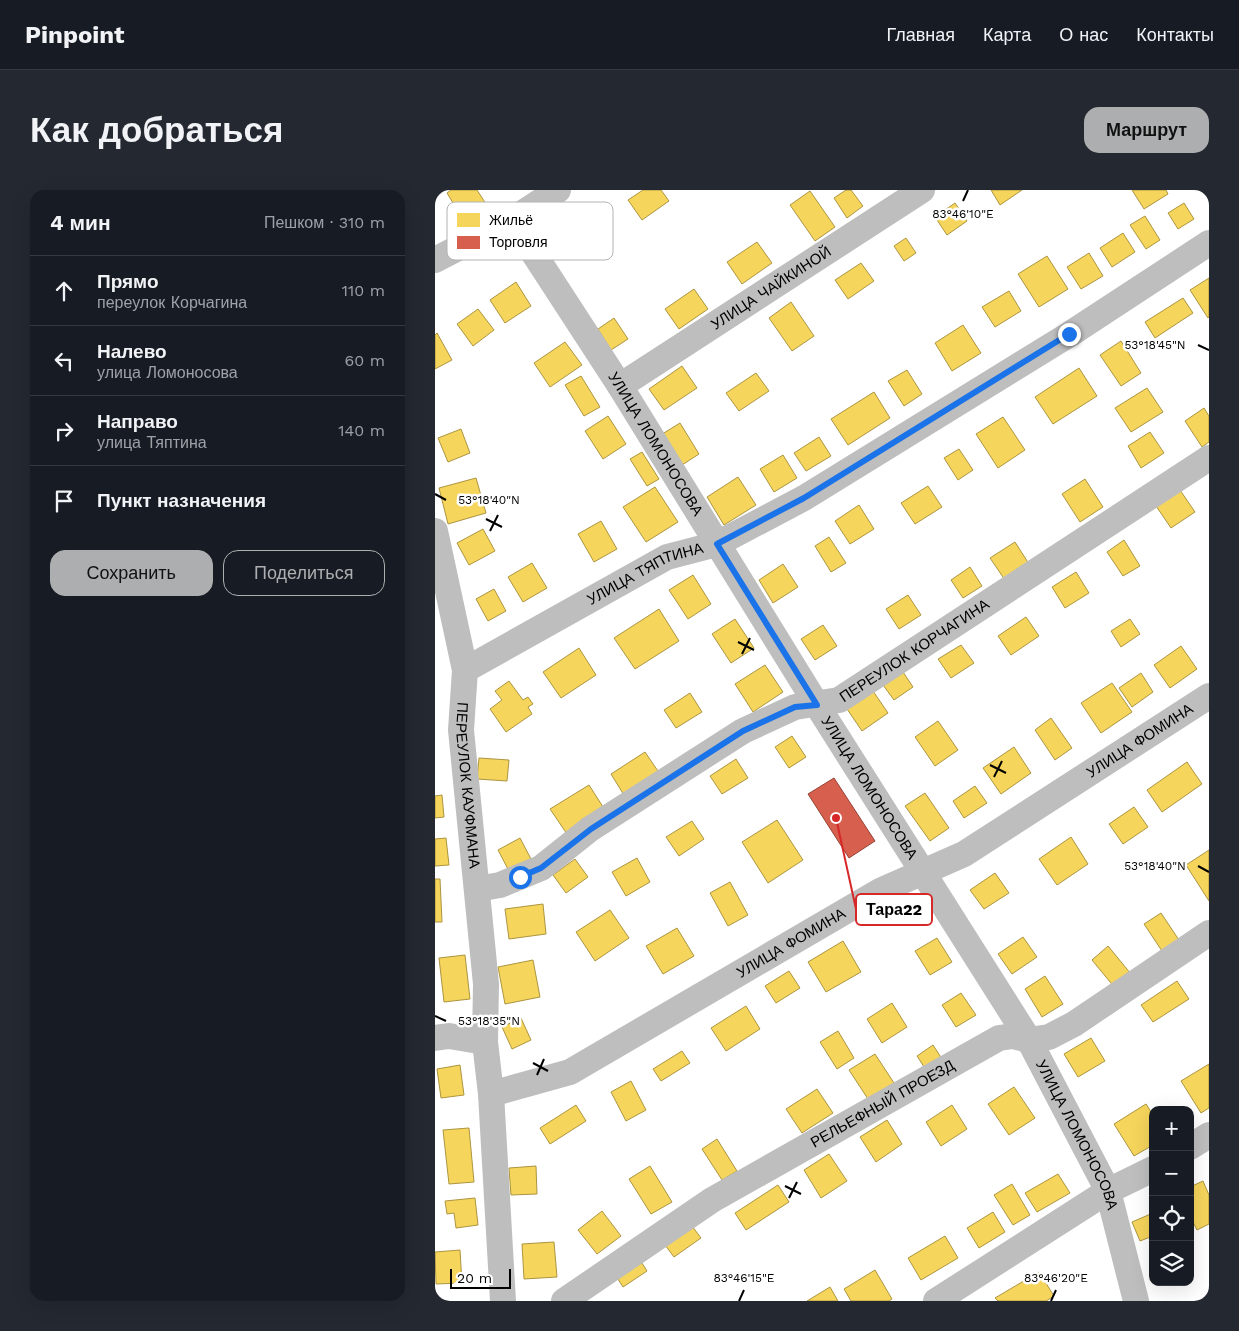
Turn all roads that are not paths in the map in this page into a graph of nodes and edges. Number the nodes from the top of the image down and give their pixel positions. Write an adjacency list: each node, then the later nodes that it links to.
1 (558, 190): 3 (street)
2 (922, 190): 8 (street, УЛИЦА ЧАЙКИНОЙ)
3 (540, 202)
4 (1209, 243): 11 (street, УЛИЦА ТЯПТИНА)
5 (447, 254): 6 (street)
6 (435, 260)
7 (538, 260): 8 (street, УЛИЦА ЛОМОНОСОВА)
8 (620, 386): 11 (street, УЛИЦА ЛОМОНОСОВА)
9 (1209, 458): 14 (street, ПЕРЕУЛОК КОРЧАГИНА)
10 (435, 531): 12 (street, ПЕРЕУЛОК КАУФМАНА)
11 (717, 544): 12 (street, УЛИЦА ТЯПТИНА); 14 (street, УЛИЦА ЛОМОНОСОВА)
12 (465, 670): 16 (street, ПЕРЕУЛОК КАУФМАНА)
13 (1209, 696): 15 (street, УЛИЦА ФОМИНА)
14 (817, 705): 15 (street, УЛИЦА ЛОМОНОСОВА); 16 (street, ПЕРЕУЛОК КОРЧАГИНА)
15 (923, 872): 19 (street, УЛИЦА ЛОМОНОСОВА); 21 (street, УЛИЦА ФОМИНА)
16 (477, 889): 20 (street, ПЕРЕУЛОК КАУФМАНА)
17 (1209, 933): 19 (street, РЕЛЬЕФНЫЙ ПРОЕЗД)
18 (442, 1037): 20 (street)
19 (1029, 1040): 25 (street, УЛИЦА ЛОМОНОСОВА); 27 (street, РЕЛЬЕФНЫЙ ПРОЕЗД)
20 (485, 1042): 21 (street, ПЕРЕУЛОК КАУФМАНА)
21 (491, 1094): 26 (street, ПЕРЕУЛОК КАУФМАНА)
22 (1209, 1135): 23 (street)
23 (1194, 1144)
24 (1149, 1171): 25 (street)
25 (1108, 1192): 28 (street); 29 (street, УЛИЦА ЛОМОНОСОВА)
26 (503, 1301)
27 (564, 1301)
28 (936, 1301)
29 (1136, 1301)

